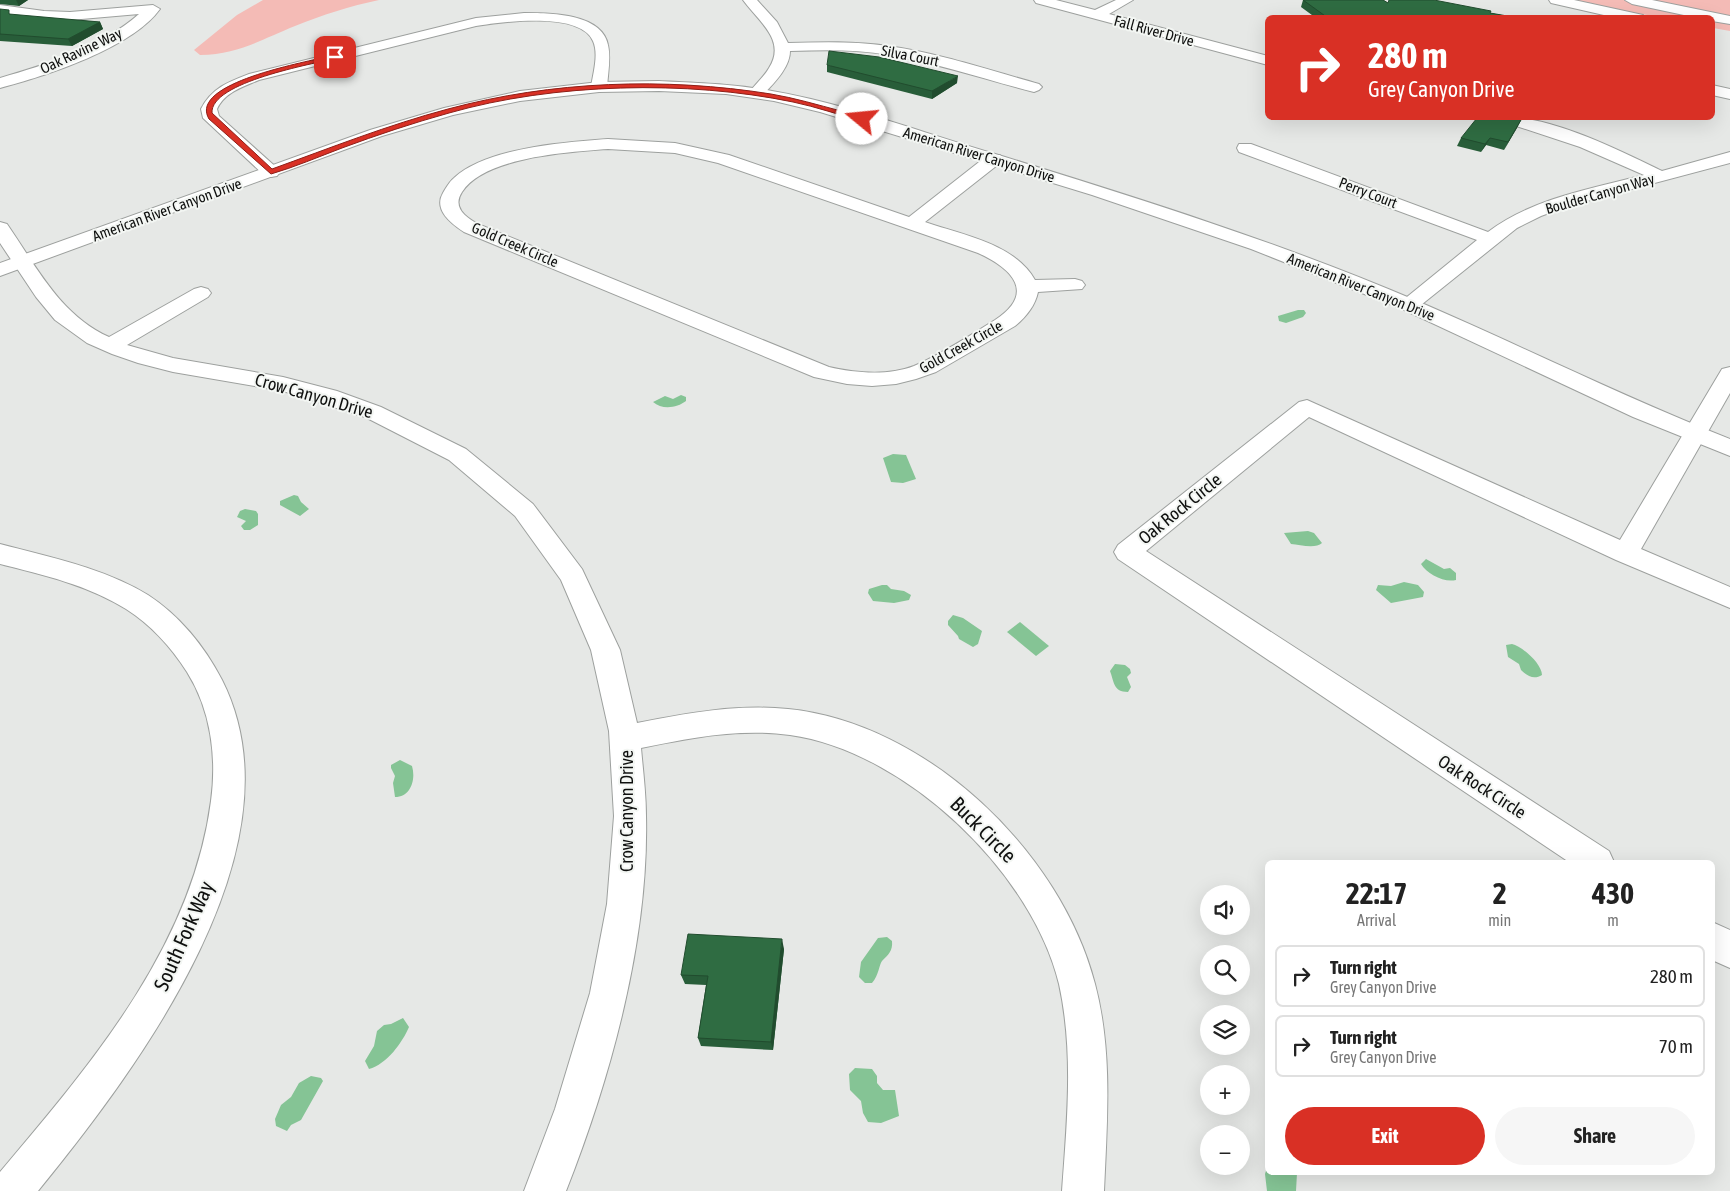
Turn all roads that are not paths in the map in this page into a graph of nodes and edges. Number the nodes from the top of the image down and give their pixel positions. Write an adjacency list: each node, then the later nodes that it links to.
1 (750, 0): 13 (street)
2 (1040, 0): 7 (street, Fall River Drive)
3 (1126, 0): 7 (street)
4 (1556, 0): 8 (street)
5 (1632, 0): 9 (street)
6 (0, 9): 16 (street, Oak Ravine Way)
7 (1096, 15): 15 (street, Fall River Drive)
8 (1624, 15)
9 (1706, 15)
10 (1715, 17): 11 (street)
11 (1730, 20)
12 (404, 40): 14 (street); 17 (street); 26 (street)
13 (784, 47): 18 (street, Silva Court); 20 (street)
14 (417, 50)
15 (1265, 58)
16 (0, 83)
17 (599, 87): 20 (street, American River Canyon Drive); 26 (street, American River Canyon Drive)
18 (1034, 87)
19 (1715, 91): 21 (street)
20 (757, 93): 25 (street, American River Canyon Drive)
21 (1730, 94)
22 (1514, 120): 27 (street)
23 (1245, 148): 30 (street, Perry Court)
24 (1730, 157): 27 (street, Boulder Canyon Way)
25 (994, 159): 28 (street); 35 (street, American River Canyon Drive)
26 (271, 172): 31 (street, American River Canyon Drive)
27 (1660, 177): 30 (street, Boulder Canyon Way)
28 (911, 224): 33 (street, Gold Creek Circle); 33 (street, Gold Creek Circle)
29 (0, 228): 31 (street, Crow Canyon Drive)
30 (1490, 239): 35 (street, Boulder Canyon Way)
31 (12, 266): 36 (street, Crow Canyon Drive)
32 (1075, 285): 33 (street)
33 (1027, 286)
34 (201, 293): 36 (street)
35 (1409, 305): 38 (street, American River Canyon Drive)
36 (110, 346): 43 (street, Crow Canyon Drive)
37 (1730, 374): 38 (street)
38 (1694, 434): 39 (street, American River Canyon Drive); 40 (street)
39 (1730, 448)
40 (1624, 553): 42 (street, Oak Rock Circle); 44 (street, Oak Rock Circle)
41 (0, 554): 47 (street, South Fork Way)
42 (1730, 598)
43 (626, 738): 48 (street, Crow Canyon Drive); 49 (street, Buck Circle)
44 (1594, 860)
45 (1715, 941): 46 (street)
46 (1730, 950)
47 (11, 1191)
48 (544, 1191)
49 (1083, 1191)

